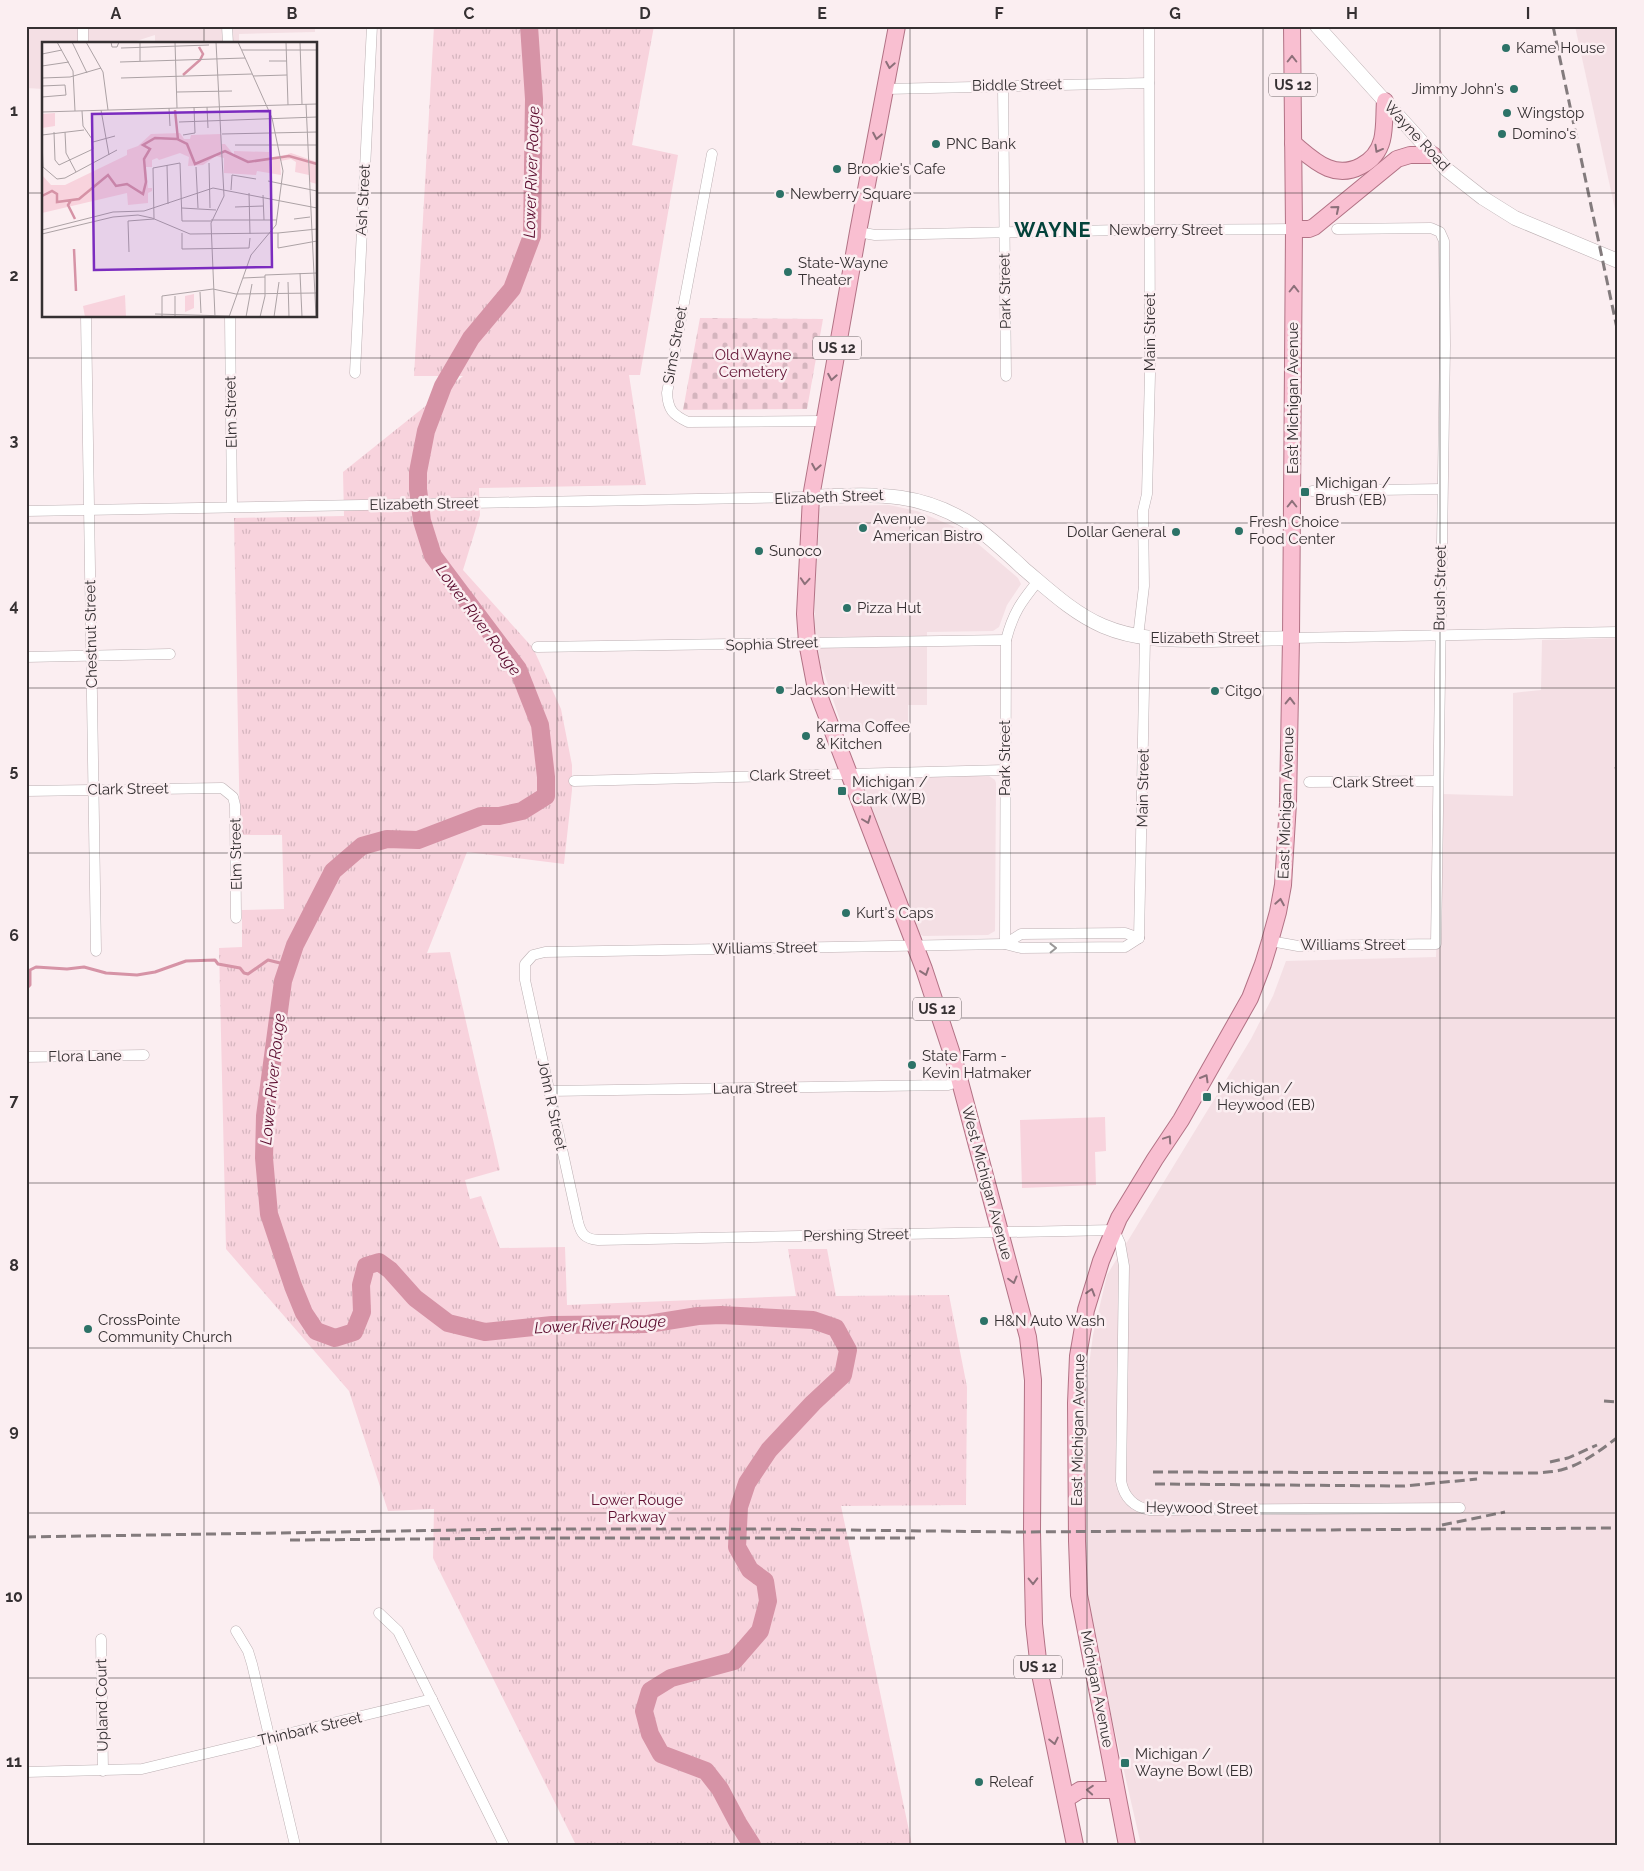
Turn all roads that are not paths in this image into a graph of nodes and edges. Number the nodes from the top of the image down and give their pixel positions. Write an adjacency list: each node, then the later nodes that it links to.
1 (83, 26): 8 (street)
2 (227, 26): 9 (street)
3 (372, 26): 25 (street, Ash Street)
4 (897, 26): 12 (main road, West Michigan Avenue / US 12, one-way to 12)
5 (1148, 26): 10 (street, Main Street)
6 (1292, 26): 14 (main road, East Michigan Avenue / US 12, one-way to 6)
7 (1317, 26): 13 (street, Wayne Road)
8 (83, 42)
9 (228, 42)
10 (1149, 83): 11 (street, Biddle Street); 19 (street, Main Street)
11 (1003, 86): 12 (street, Biddle Street); 21 (street, Park Street)
12 (886, 89): 20 (main road, West Michigan Avenue / US 12, one-way to 20)
13 (1385, 101): 14 (main road, one-way to 14); 16 (street, Wayne Road)
14 (1293, 143): 17 (main road, East Michigan Avenue / US 12)
15 (712, 154): 27 (street, Sims Street)
16 (1434, 155): 17 (main road, one-way to 16); 22 (street, Wayne Road)
17 (1294, 229): 19 (street, Newberry Street); 38 (main road, East Michigan Avenue / US 12, one-way to 17)
18 (1337, 229): 28 (street, Brush Street)
19 (1150, 230): 21 (street, Newberry Street); 37 (street, Main Street)
20 (858, 232): 21 (street, Newberry Street); 27 (main road, West Michigan Avenue / US 12, one-way to 27)
21 (1004, 233): 26 (street, Park Street)
22 (1618, 261)
23 (86, 318): 32 (street, Chestnut Street)
24 (230, 318): 31 (street, Elm Street)
25 (355, 373)
26 (1006, 376)
27 (825, 421): 30 (main road, West Michigan Avenue / US 12, one-way to 30)
28 (1442, 489): 29 (street); 36 (street, Brush Street)
29 (1312, 491)
30 (811, 497): 31 (street, Elizabeth Street); 34 (street, Elizabeth Street); 40 (main road, West Michigan Avenue / US 12, one-way to 40)
31 (232, 507): 32 (street, Elizabeth Street)
32 (89, 509): 33 (street, Elizabeth Street); 43 (street, Chestnut Street)
33 (26, 511)
34 (1038, 581): 37 (street, Elizabeth Street); 39 (street, Park Street)
35 (1618, 632): 36 (street, Elizabeth Street)
36 (1439, 635): 38 (street, Elizabeth Street); 48 (street, Brush Street)
37 (1142, 638): 38 (street, Elizabeth Street); 54 (street, Main Street)
38 (1291, 638): 55 (main road, East Michigan Avenue / US 12, one-way to 38)
39 (1006, 640): 40 (street, Sophia Street); 45 (street, Park Street)
40 (807, 642): 41 (street, Sophia Street); 46 (main road, West Michigan Avenue / US 12)
41 (537, 647)
42 (170, 654): 43 (street)
43 (92, 656): 44 (street); 50 (street, Chestnut Street)
44 (26, 657)
45 (1006, 770): 46 (street, Clark Street); 56 (street, Park Street)
46 (849, 774): 47 (street, Clark Street); 58 (main road, West Michigan Avenue / US 12, one-way to 58)
47 (574, 781)
48 (1438, 781): 49 (street, Clark Street); 57 (street, Brush Street)
49 (1308, 782)
50 (93, 790): 51 (street, Clark Street); 52 (street, Clark Street); 59 (street, Chestnut Street)
51 (26, 791)
52 (228, 792): 53 (street, Elm Street)
53 (236, 918)
54 (1139, 938): 56 (street, Williams Street)
55 (1270, 941): 57 (street, Williams Street); 65 (main road, East Michigan Avenue / US 12, one-way to 55)
56 (1006, 944): 58 (street, Williams Street)
57 (1436, 944)
58 (915, 946): 60 (street, Williams Street); 63 (main road, West Michigan Avenue / US 12, one-way to 63)
59 (96, 951)
60 (528, 960): 64 (street, John R Street)
61 (144, 1055): 62 (street, Flora Lane)
62 (26, 1057)
63 (960, 1081): 64 (street, Laura Street); 66 (main road, West Michigan Avenue / US 12)
64 (549, 1090): 67 (street, John R Street)
65 (1114, 1230): 66 (street, Pershing Street); 68 (street, Heywood Street); 69 (main road, East Michigan Avenue / US 12, one-way to 65)
66 (1001, 1233): 67 (street, Pershing Street); 78 (main road, West Michigan Avenue / US 12, one-way to 78)
67 (598, 1240)
68 (1460, 1508)
69 (1077, 1531): 77 (main road, Michigan Avenue / US 12)
70 (379, 1613): 73 (street)
71 (236, 1631): 74 (street)
72 (100, 1639): 75 (street, Upland Court)
73 (432, 1699): 74 (street, Thinbark Street); 80 (street)
74 (270, 1739): 75 (street, Thinbark Street); 79 (street)
75 (103, 1771): 76 (street, Thinbark Street)
76 (26, 1772)
77 (1116, 1790): 78 (main road, one-way to 78); 82 (main road, Michigan Avenue / US 12)
78 (1066, 1799): 81 (main road, US 12)
79 (295, 1845)
80 (504, 1845)
81 (1075, 1845)
82 (1127, 1845)

